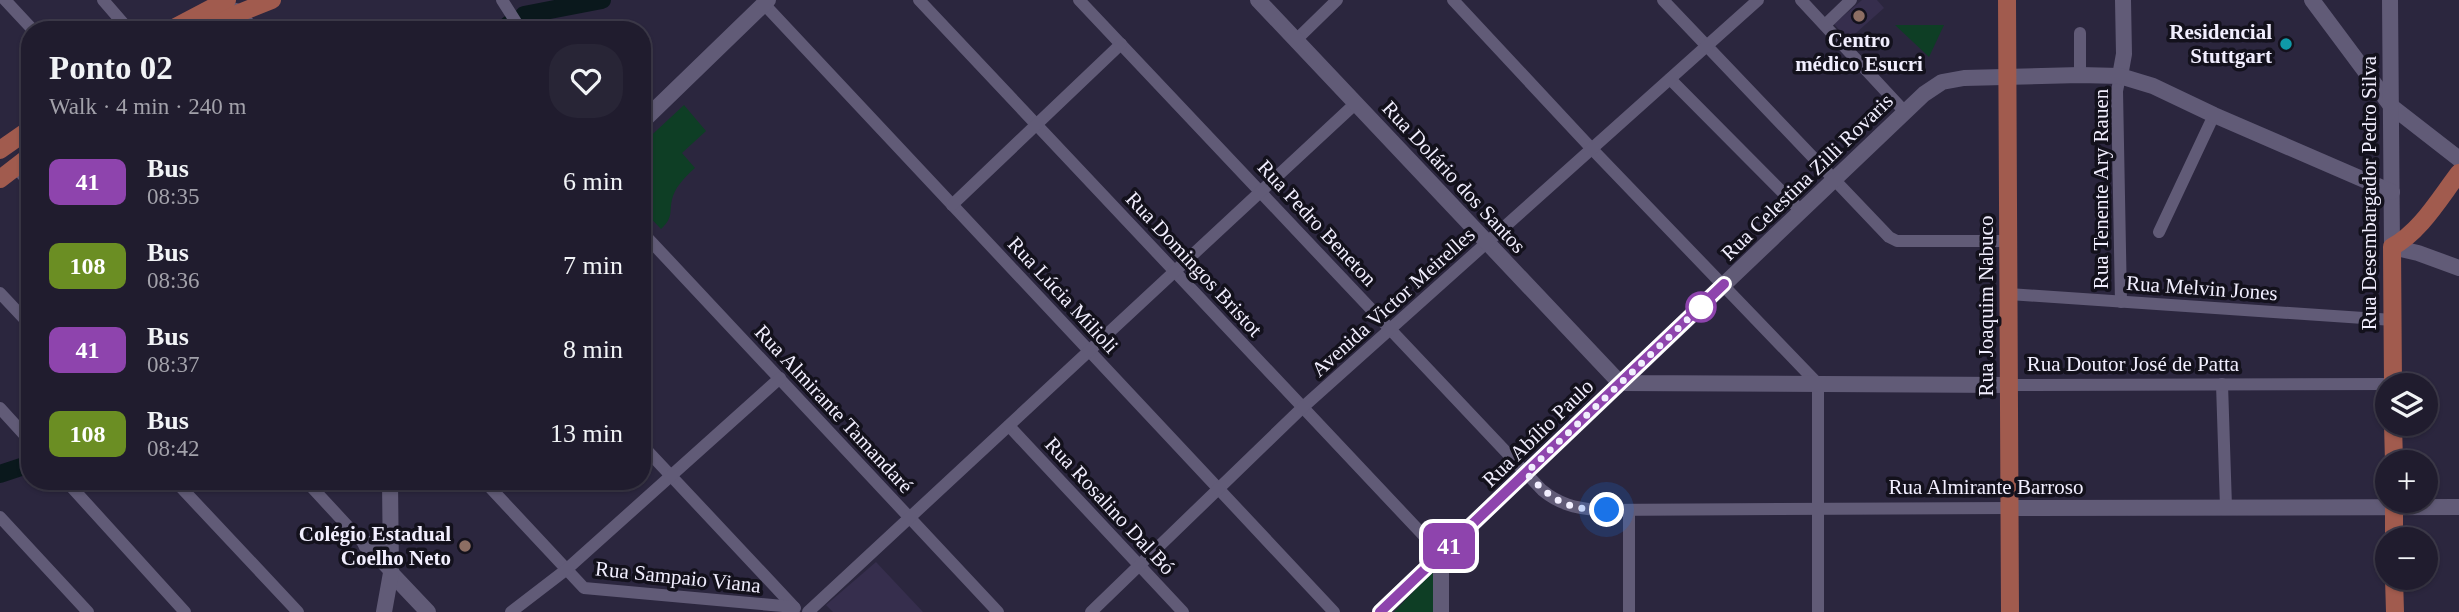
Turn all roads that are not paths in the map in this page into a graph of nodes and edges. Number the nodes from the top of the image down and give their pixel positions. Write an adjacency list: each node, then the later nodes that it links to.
1 (5, 0): 20 (street)
2 (103, 0): 21 (street)
3 (502, 0): 25 (street)
4 (919, 0): 42 (street, Rua Domingos Bristot)
5 (1079, 0): 29 (street, Rua Pedro Beneton)
6 (1258, 0): 28 (street, Rua Dolário dos Santos)
7 (1337, 0): 28 (street)
8 (1453, 0): 44 (street)
9 (1663, 0): 30 (street)
10 (1758, 0): 30 (street, Avenida Victor Meirelles)
11 (1801, 0): 26 (street)
12 (1851, 0): 26 (street)
13 (2007, 0): 34 (main road, Rua Joaquim Nabuco)
14 (2123, 0): 33 (street)
15 (2312, 0): 36 (street)
16 (2390, 0): 31 (street, Rua Desembargador Pedro Silva)
17 (264, 1): 19 (main road)
18 (766, 2): 40 (street); 55 (street, Rua Lúcia Milioli)
19 (231, 4): 22 (main road); 23 (main road); 24 (street)
20 (25, 21)
21 (121, 21)
22 (191, 21)
23 (214, 21)
24 (247, 21)
25 (515, 21)
26 (1825, 25): 39 (street)
27 (2080, 33): 32 (street)
28 (1296, 40): 37 (street, Rua Dolário dos Santos)
29 (1121, 44): 42 (street); 53 (street, Rua Pedro Beneton)
30 (1707, 46): 35 (street, Avenida Victor Meirelles); 52 (street)
31 (2391, 74): 36 (street); 38 (street, Rua Desembargador Pedro Silva)
32 (2080, 75): 33 (street, Rua Celestina Zilli Rovaris); 34 (street, Rua Celestina Zilli Rovaris)
33 (2120, 76): 41 (street, Rua Celestina Zilli Rovaris); 67 (street, Rua Tenente Ary Rauen)
34 (2008, 77): 39 (street, Rua Celestina Zilli Rovaris); 58 (main road, Rua Joaquim Nabuco)
35 (1670, 79): 44 (street, Avenida Victor Meirelles); 56 (street)
36 (2374, 83): 38 (street)
37 (1356, 103): 53 (street); 60 (street, Rua Dolário dos Santos)
38 (2391, 106): 46 (street); 54 (street, Rua Desembargador Pedro Silva)
39 (1905, 112): 52 (street, Rua Celestina Zilli Rovaris)
40 (651, 113)
41 (2214, 115): 54 (street, Rua Celestina Zilli Rovaris); 57 (street)
42 (1036, 125): 55 (street); 63 (street, Rua Domingos Bristot)
43 (21, 135): 45 (main road)
44 (1592, 149): 60 (street, Avenida Victor Meirelles); 64 (street)
45 (0, 150)
46 (2459, 159)
47 (21, 163): 48 (main road)
48 (15, 167): 49 (street); 51 (main road)
49 (21, 173)
50 (2459, 173): 61 (main road)
51 (0, 179)
52 (1834, 179): 56 (street, Rua Celestina Zilli Rovaris); 58 (street)
53 (1261, 192): 63 (street); 70 (street, Rua Pedro Beneton)
54 (2392, 192): 61 (street, Rua Desembargador Pedro Silva)
55 (952, 205): 71 (street, Rua Lúcia Milioli)
56 (1801, 211): 64 (street, Rua Celestina Zilli Rovaris)
57 (2159, 232)
58 (2008, 241): 66 (main road, Rua Joaquim Nabuco)
59 (651, 242): 73 (street, Rua Almirante Tamandaré)
60 (1488, 243): 70 (street, Avenida Victor Meirelles); 74 (street, Rua Dolário dos Santos)
61 (2392, 247): 62 (street); 69 (main road, Rua Desembargador Pedro Silva)
62 (2459, 268)
63 (1175, 272): 71 (street); 80 (street, Rua Domingos Bristot)
64 (1724, 284): 74 (street, Rua Abílio Paulo); 75 (street)
65 (0, 292): 68 (street)
66 (2009, 294): 67 (street, Rua Melvin Jones); 78 (main road, Rua Joaquim Nabuco)
67 (2121, 302): 69 (street, Rua Melvin Jones)
68 (21, 315)
69 (2393, 320): 72 (main road, Rua Desembargador Pedro Silva)
70 (1390, 328): 80 (street, Avenida Victor Meirelles); 84 (street, Rua Pedro Beneton)
71 (1089, 352): 81 (street); 86 (street, Rua Lúcia Milioli)
72 (2393, 373)
73 (780, 378): 85 (street); 100 (street, Rua Almirante Tamandaré)
74 (1620, 383): 75 (street, Rua Doutor José de Patta); 84 (street, Rua Abílio Paulo)
75 (1818, 384): 78 (street, Rua Doutor José de Patta); 97 (street)
76 (2222, 384): 77 (street, Rua Doutor José de Patta); 78 (street, Rua Doutor José de Patta); 94 (street)
77 (2375, 384)
78 (2009, 386): 96 (main road, Rua Joaquim Nabuco)
79 (0, 408): 82 (street)
80 (1303, 408): 86 (street, Avenida Victor Meirelles); 103 (street, Rua Domingos Bristot)
81 (1009, 426): 100 (street); 104 (street, Rua Rosalino Dal Bó)
82 (21, 431)
83 (651, 455): 85 (street)
84 (1526, 473): 98 (street, Rua Almirante Barroso); 103 (street, Rua Abílio Paulo)
85 (671, 476): 105 (street); 108 (street)
86 (1217, 489): 104 (street, Avenida Victor Meirelles); 119 (street, Rua Lúcia Milioli)
87 (74, 490): 110 (street)
88 (183, 490): 111 (street)
89 (314, 490): 102 (street)
90 (390, 490): 101 (street)
91 (492, 490): 105 (street, Rua Sampaio Viana)
92 (2375, 503): 94 (street, Rua Almirante Barroso)
93 (2438, 506): 95 (street, Rua Almirante Barroso)
94 (2226, 507): 96 (street, Rua Almirante Barroso)
95 (2459, 507)
96 (2010, 508): 97 (street, Rua Almirante Barroso); 124 (main road, Rua Joaquim Nabuco)
97 (1817, 509): 98 (street, Rua Almirante Barroso); 123 (street)
98 (1629, 510): 122 (street)
99 (0, 517): 109 (street)
100 (910, 518): 115 (street); 116 (street, Rua Almirante Tamandaré)
101 (392, 539): 102 (street); 106 (street)
102 (366, 545): 106 (street)
103 (1441, 555): 120 (street, Rua Abílio Paulo); 121 (street)
104 (1140, 565): 117 (street, Avenida Victor Meirelles); 118 (street, Rua Rosalino Dal Bó)
105 (566, 569): 108 (street, Rua Sampaio Viana); 114 (street)
106 (391, 573): 112 (street); 113 (street)
107 (2395, 590): 125 (main road)
108 (796, 610)
109 (88, 612)
110 (184, 612)
111 (298, 612)
112 (384, 612)
113 (428, 612)
114 (511, 612)
115 (808, 612)
116 (998, 612)
117 (1091, 612)
118 (1184, 612)
119 (1334, 612)
120 (1380, 612)
121 (1441, 612)
122 (1629, 612)
123 (1818, 612)
124 (2010, 612)
125 (2395, 612)

